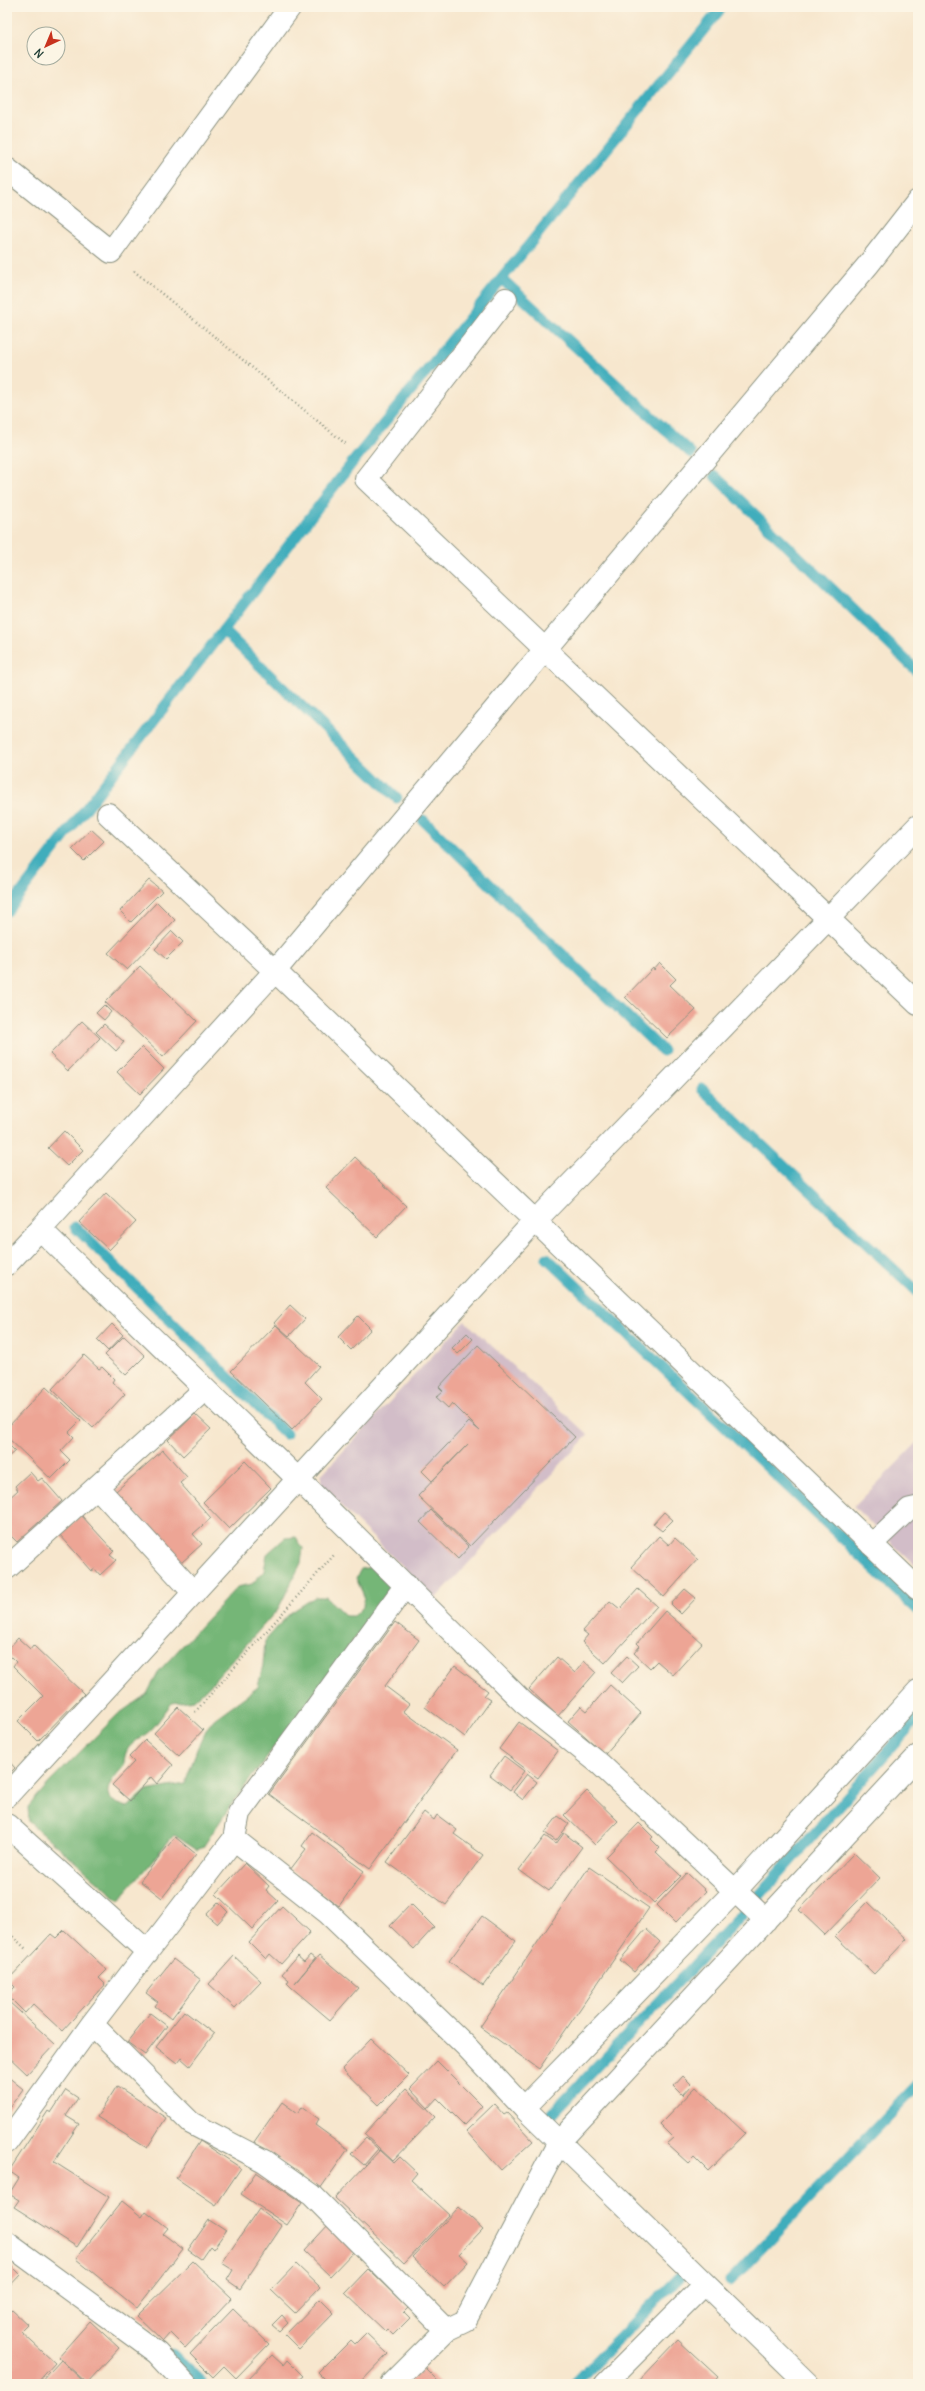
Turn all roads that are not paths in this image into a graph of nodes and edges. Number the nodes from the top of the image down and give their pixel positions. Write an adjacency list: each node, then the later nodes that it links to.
1 (290, 7): 2 (street)
2 (7, 169)
3 (918, 201): 5 (street)
4 (506, 299): 5 (street)
5 (546, 649): 8 (street); 9 (street)
6 (108, 814): 9 (street)
7 (918, 826): 8 (street)
8 (828, 918): 10 (street); 11 (street)
9 (275, 971): 11 (street); 12 (street)
10 (918, 1004)
11 (534, 1222): 15 (street); 18 (street)
12 (40, 1229): 13 (street); 14 (street)
13 (7, 1264)
14 (205, 1389): 15 (street); 16 (street)
15 (299, 1480): 20 (street); 22 (street)
16 (98, 1486): 19 (street); 22 (street)
17 (918, 1507): 18 (lane)
18 (872, 1545): 21 (street)
19 (7, 1568)
20 (406, 1585): 27 (street); 28 (street)
21 (918, 1589)
22 (194, 1593): 25 (street)
23 (918, 1691): 28 (street)
24 (918, 1756): 29 (street)
25 (7, 1796)
26 (7, 1825): 30 (street)
27 (234, 1839): 30 (street); 32 (street)
28 (736, 1890): 29 (street); 32 (street)
29 (766, 1920): 34 (street)
30 (148, 1952): 31 (street)
31 (92, 2024): 33 (street); 37 (street)
32 (524, 2108): 34 (street)
33 (7, 2142)
34 (559, 2142): 36 (street); 37 (street)
35 (7, 2243): 38 (street)
36 (705, 2284): 40 (lane); 41 (street)
37 (446, 2330): 39 (street)
38 (186, 2384)
39 (392, 2384)
40 (605, 2384)
41 (808, 2384)

